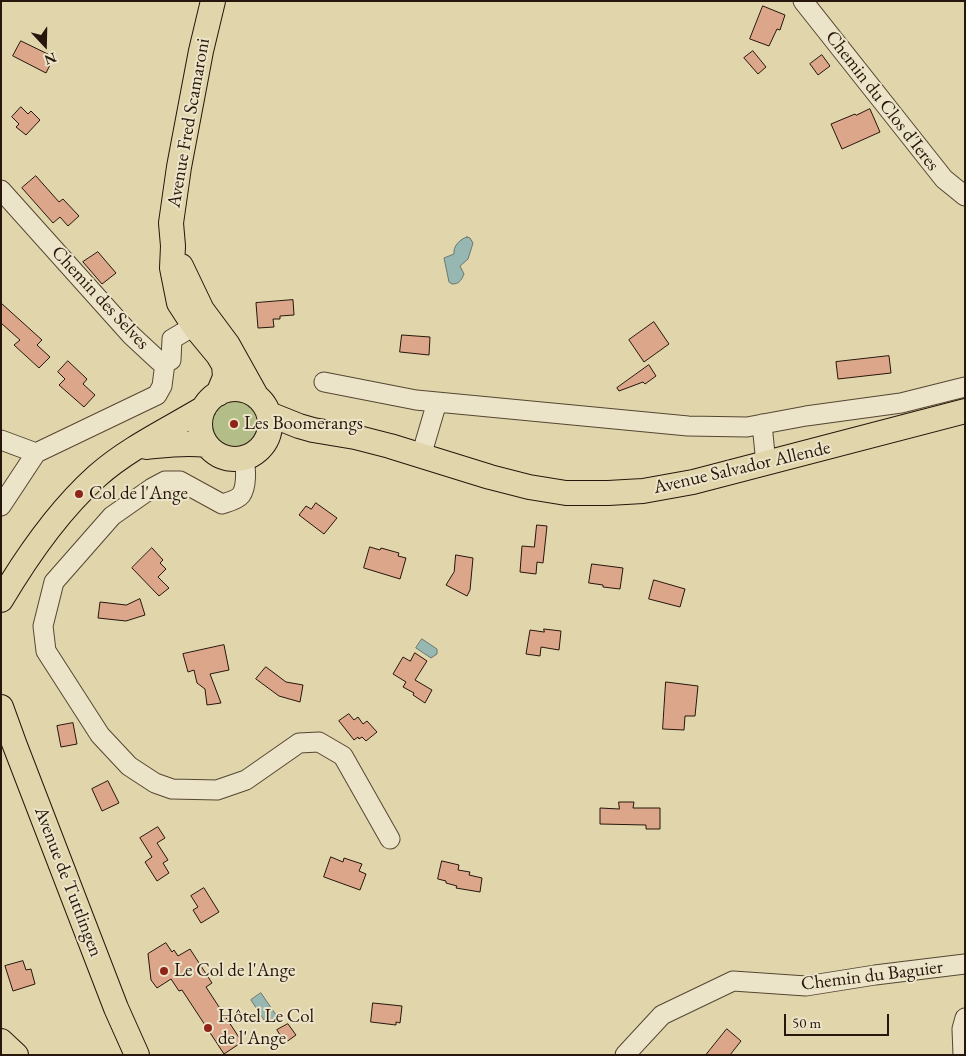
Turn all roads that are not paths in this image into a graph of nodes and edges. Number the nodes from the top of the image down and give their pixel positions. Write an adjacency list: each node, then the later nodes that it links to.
1 (213, 1): 5 (main road, Avenue Fred Scamaroni)
2 (803, 1): 4 (street, Chemin du Clos d'Ieres)
3 (1, 190): 8 (street, Chemin des Selves)
4 (965, 196)
5 (173, 246): 6 (main road, Avenue Fred Scamaroni); 7 (main road, Avenue Fred Scamaroni)
6 (194, 326): 7 (street); 8 (street, Chemin des Selves); 11 (main road, Avenue Fred Scamaroni)
7 (228, 345): 13 (main road, Avenue Fred Scamaroni)
8 (165, 363): 21 (street)
9 (324, 382): 12 (street)
10 (965, 387): 15 (street)
11 (211, 401): 13 (main road); 18 (main road); 19 (main road)
12 (437, 402): 15 (street); 22 (street)
13 (263, 405): 16 (main road, Avenue Salvador Allende); 20 (main road)
14 (965, 411): 23 (main road, Avenue Salvador Allende)
15 (762, 424): 23 (street)
16 (313, 430): 20 (main road, Avenue Salvador Allende); 22 (main road, Avenue Salvador Allende)
17 (1, 440): 21 (street)
18 (206, 445): 19 (main road); 20 (main road)
19 (135, 449): 25 (main road)
20 (254, 452): 27 (street)
21 (36, 454): 24 (street)
22 (421, 456): 23 (main road, Avenue Salvador Allende)
23 (766, 464)
24 (1, 506)
25 (1, 600)
26 (1, 707): 32 (main road, Avenue de Tuttlingen)
27 (390, 839)
28 (965, 964): 33 (street, Chemin du Baguier)
29 (965, 1018): 34 (street)
30 (1, 1041): 31 (main road)
31 (16, 1055)
32 (137, 1055)
33 (625, 1055)
34 (963, 1055)

